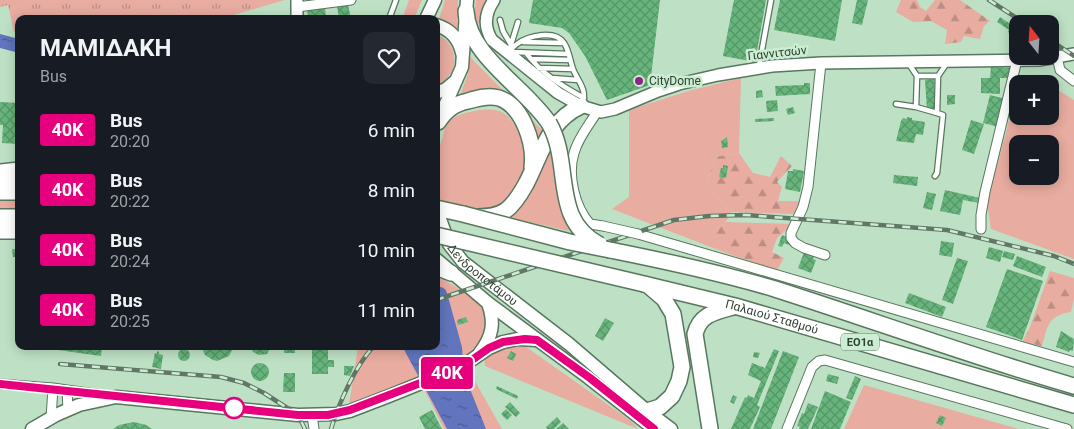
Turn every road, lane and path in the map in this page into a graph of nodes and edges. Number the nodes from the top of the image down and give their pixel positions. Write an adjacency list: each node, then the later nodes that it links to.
1 (351, 0): 8 (street)
2 (396, 0): 9 (lane)
3 (435, 0): 10 (main road)
4 (494, 0): 15 (street)
5 (503, 0): 15 (street)
6 (770, 0): 30 (lane)
7 (466, 6): 14 (main road); 16 (highway)
8 (297, 9)
9 (390, 15)
10 (428, 15)
11 (500, 20): 15 (lane)
12 (518, 22): 15 (lane)
13 (440, 27): 14 (main road)
14 (460, 44): 16 (highway); 36 (main road)
15 (510, 48): 17 (lane); 18 (lane); 39 (street)
16 (486, 54): 63 (highway, bridge)
17 (526, 54): 18 (lane); 21 (lane)
18 (568, 54): 22 (lane)
19 (1074, 54): 20 (street, Γιαννιτσών)
20 (1059, 57)
21 (531, 59): 22 (lane); 29 (lane)
22 (570, 60): 31 (lane)
23 (949, 60): 24 (street, Γιαννιτσών); 25 (street, Γιαννιτσών); 33 (lane)
24 (1009, 60)
25 (907, 61): 26 (street, Γιαννιτσών); 32 (lane)
26 (821, 63): 30 (street, Γιαννιτσών); 64 (street)
27 (1016, 65): 59 (street)
28 (1059, 65): 37 (street)
29 (539, 68): 31 (lane); 34 (lane)
30 (759, 68): 42 (street, Γιαννιτσών)
31 (573, 69): 35 (lane)
32 (918, 76): 33 (lane); 41 (lane)
33 (938, 76): 43 (lane)
34 (550, 78): 35 (lane); 39 (lane)
35 (578, 80): 39 (lane)
36 (455, 81): 38 (main road); 44 (main road)
37 (1074, 81)
38 (440, 91)
39 (583, 102): 42 (street); 48 (highway)
40 (896, 104): 41 (lane)
41 (916, 107): 43 (lane)
42 (597, 112): 76 (street, bridge)
43 (937, 113): 49 (lane)
44 (440, 117)
45 (440, 120): 48 (highway)
46 (15, 168): 47 (street)
47 (0, 170)
48 (530, 176): 57 (highway)
49 (934, 176)
50 (15, 179): 51 (highway)
51 (0, 181)
52 (0, 192): 53 (highway)
53 (15, 192)
54 (440, 209): 57 (highway, ΕΟ1α, bridge)
55 (0, 217): 56 (highway)
56 (15, 217)
57 (478, 217): 63 (highway, ΕΟ1α, bridge)
58 (440, 219): 71 (main road, Δενδροποτάμου)
59 (982, 229)
60 (15, 231): 61 (highway)
61 (0, 232)
62 (440, 236): 68 (highway, Παλαιού Σταθμού / ΕΟ1α, bridge)
63 (610, 250): 78 (highway, Παλαιού Σταθμού / ΕΟ1α)
64 (825, 255)
65 (440, 263): 67 (main road, Δενδροποτάμου)
66 (440, 269): 67 (highway)
67 (451, 273): 69 (main road, Δενδροποτάμου)
68 (644, 284): 70 (highway, Παλαιού Σταθμού / ΕΟ1α); 84 (highway)
69 (488, 302): 72 (main road, Δενδροποτάμου); 75 (main road)
70 (735, 306): 82 (highway, Παλαιού Σταθμού / ΕΟ1α); 91 (highway)
71 (524, 308): 72 (main road); 84 (main road, Δενδροποτάμου)
72 (512, 322): 73 (main road, Δενδροποτάμου); 74 (main road)
73 (537, 340): 74 (main road); 89 (main road, Δενδροποτάμου)
74 (489, 348): 75 (main road)
75 (477, 357): 85 (main road)
76 (1074, 362)
77 (0, 384): 79 (street)
78 (1074, 386)
79 (53, 388): 80 (street); 86 (street)
80 (67, 390): 81 (street); 83 (street)
81 (116, 397): 83 (main road); 85 (main road)
82 (1074, 405)
83 (68, 410): 86 (main road)
84 (647, 412): 90 (main road, Δενδροποτάμου)
85 (312, 415): 88 (street)
86 (51, 418): 87 (main road)
87 (32, 429)
88 (314, 429)
89 (654, 429)
90 (671, 429)
91 (710, 429)
92 (788, 429): 93 (street)
93 (1067, 429)

